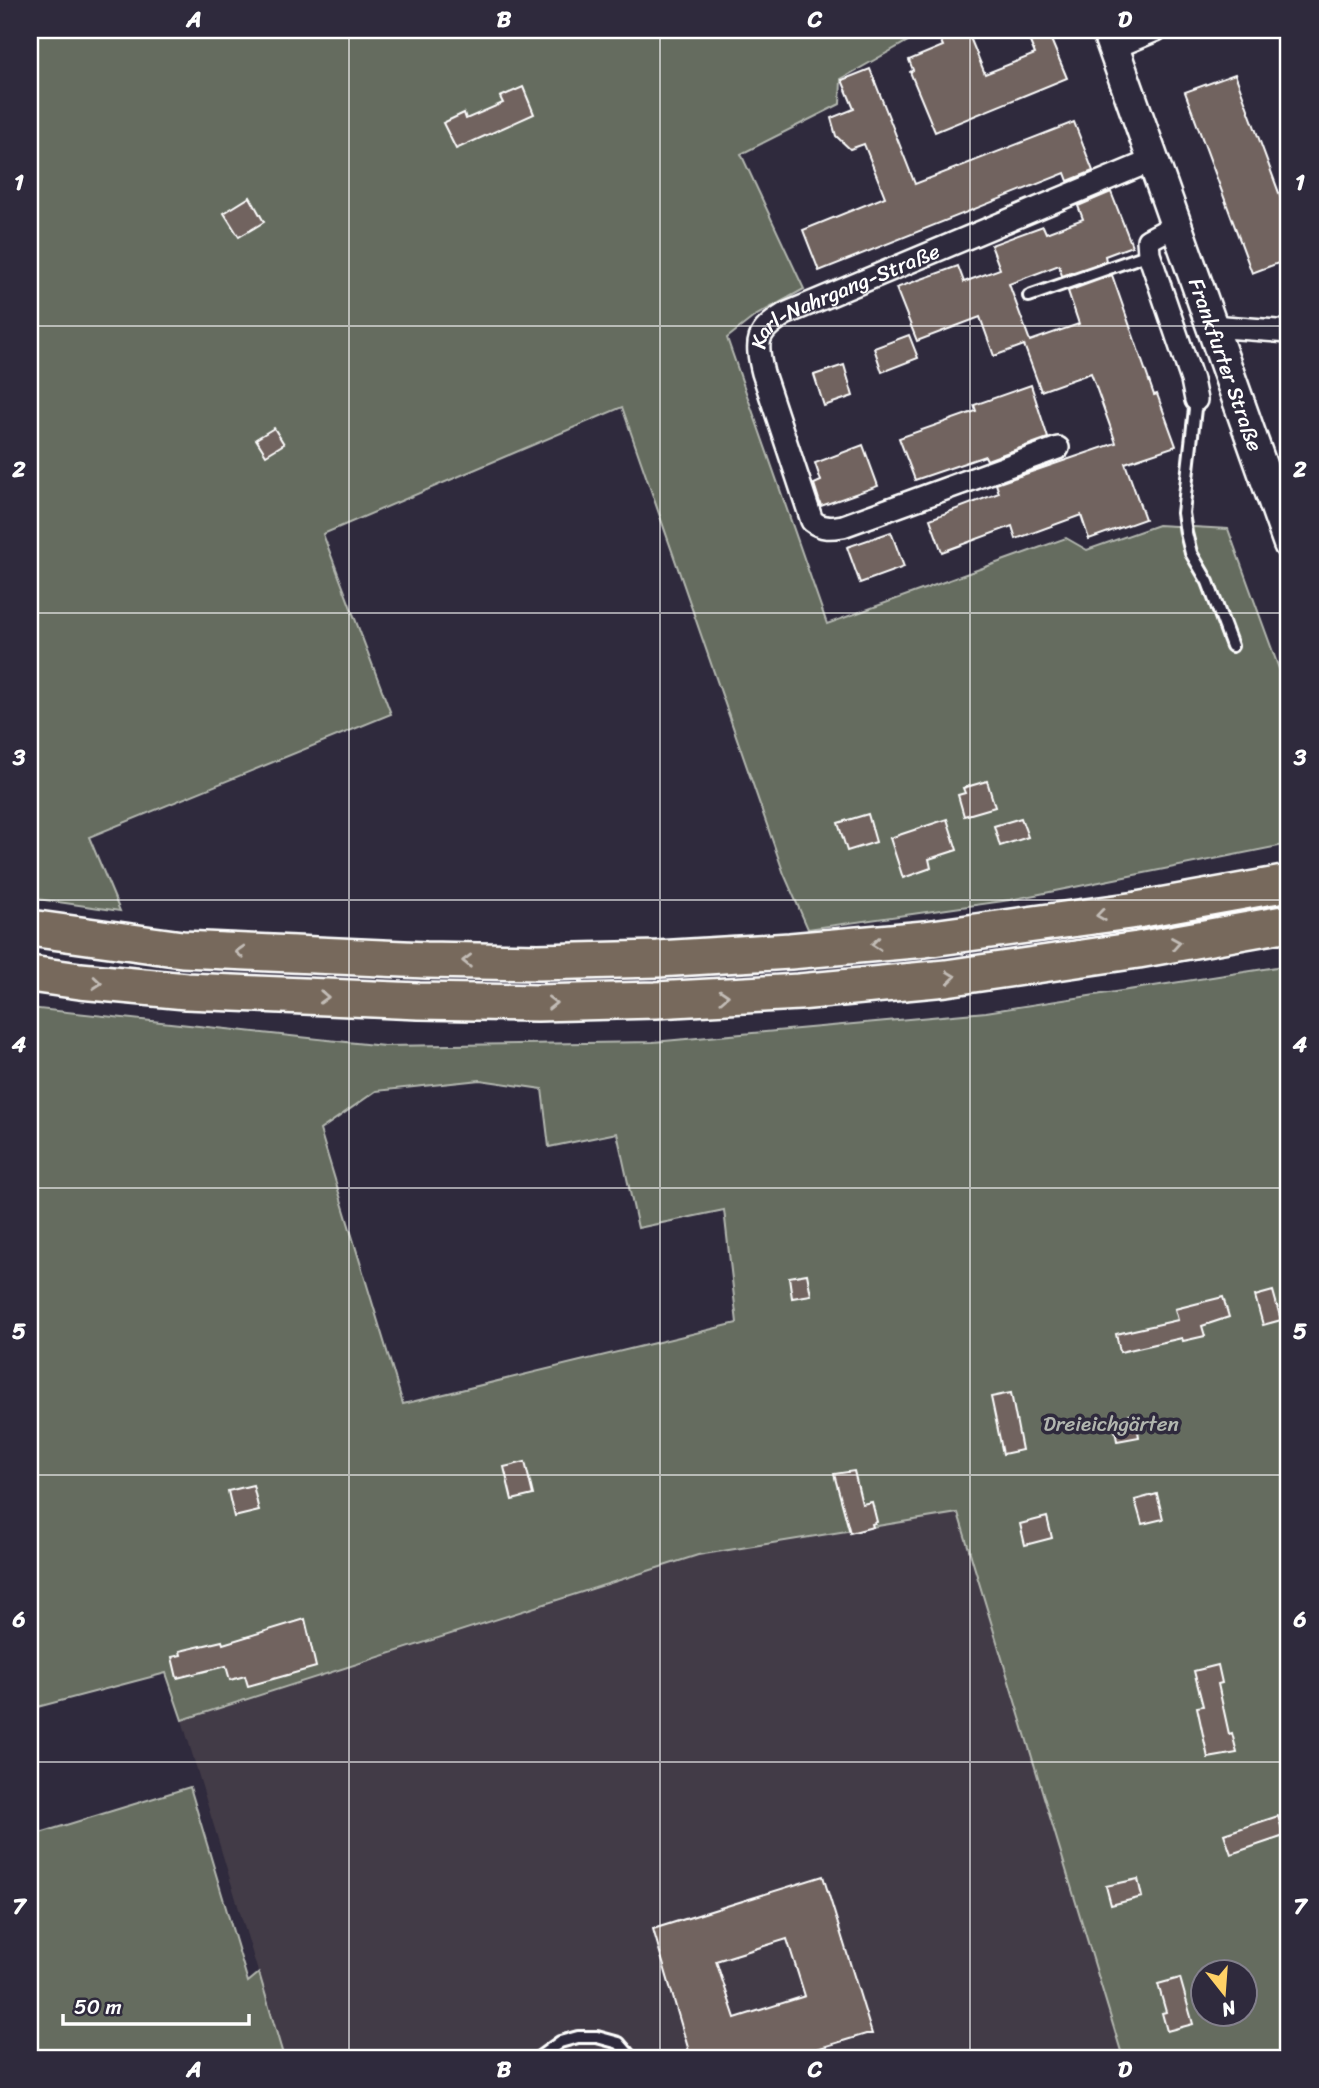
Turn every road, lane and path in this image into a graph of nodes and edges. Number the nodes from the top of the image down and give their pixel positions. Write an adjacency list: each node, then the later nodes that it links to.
1 (1156, 30): 2 (street)
2 (1110, 39): 3 (main road, Frankfurter Straße)
3 (1153, 160): 4 (main road, Frankfurter Straße); 10 (street, Karl-Nahrgang-Straße)
4 (1176, 225): 5 (street); 7 (main road, Frankfurter Straße)
5 (1149, 254): 6 (lane); 9 (street, Frankfurter Straße)
6 (1029, 296)
7 (1212, 326): 8 (street); 11 (main road, Frankfurter Straße)
8 (1289, 332)
9 (1196, 400): 13 (lane)
10 (1058, 449)
11 (1283, 516): 12 (main road, Frankfurter Straße)
12 (1289, 544)
13 (1232, 646)
14 (1289, 883): 16 (main road, one-way to 16)
15 (1289, 923): 17 (main road, one-way to 15)
16 (30, 928)
17 (30, 974)
18 (538, 2058): 19 (lane)
19 (632, 2058)

